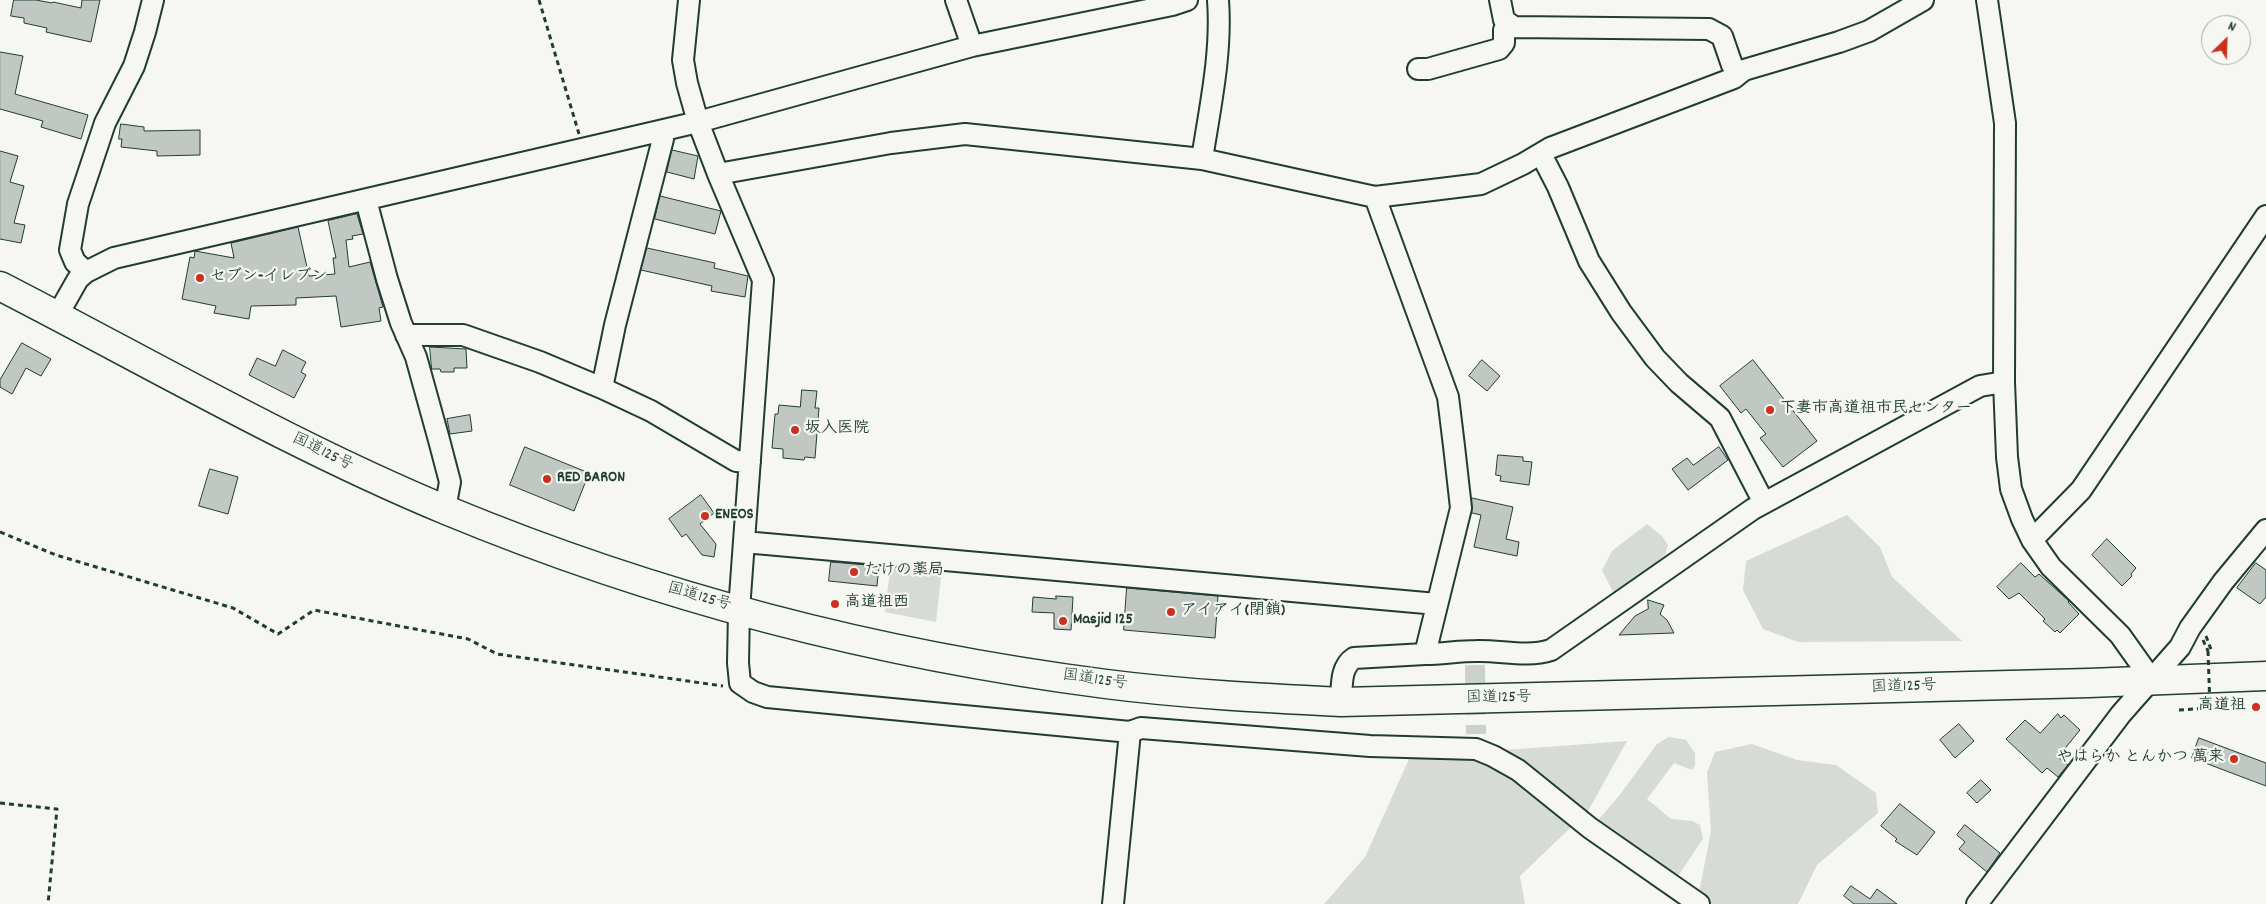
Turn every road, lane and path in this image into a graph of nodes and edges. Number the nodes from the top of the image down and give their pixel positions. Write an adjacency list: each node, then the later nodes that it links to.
1 (153, 0): 23 (street)
2 (540, 0): 16 (path)
3 (689, 0): 14 (street)
4 (956, 0): 11 (street)
5 (1187, 0): 11 (street)
6 (1218, 0): 18 (street)
7 (1500, 0): 10 (street)
8 (1923, 0): 13 (street)
9 (1987, 0): 27 (street)
10 (1507, 24): 12 (street); 13 (street)
11 (972, 46): 14 (street)
12 (1418, 69)
13 (1739, 74): 17 (street)
14 (698, 122): 15 (street); 19 (street)
15 (662, 131): 16 (street); 28 (street)
16 (583, 150): 21 (street)
17 (1541, 154): 20 (street); 30 (street)
18 (1202, 159): 19 (street); 20 (street)
19 (718, 174): 29 (street)
20 (1375, 197): 36 (street)
21 (366, 200): 23 (street); 26 (street)
22 (2266, 216): 34 (street)
23 (86, 272): 25 (street)
24 (0, 286): 25 (highway, 国道125号)
25 (57, 316): 31 (highway, 国道125号)
26 (406, 335): 28 (street); 31 (street)
27 (2004, 382): 30 (street); 34 (street)
28 (602, 388): 29 (street)
29 (750, 462): 35 (street)
30 (1764, 503): 39 (street)
31 (445, 509): 37 (highway, 国道125号)
32 (2266, 530): 41 (street)
33 (0, 532): 42 (path)
34 (2032, 540): 41 (street)
35 (744, 542): 36 (street); 37 (street)
36 (1437, 604): 39 (street)
37 (739, 610): 42 (street); 43 (highway, 国道125号)
38 (2208, 651): 44 (path, bridge)
39 (1425, 654): 43 (street)
40 (2266, 676): 41 (highway, 国道125号)
41 (2152, 680): 43 (highway, 国道125号); 47 (street)
42 (740, 683): 45 (street)
43 (1341, 702)
44 (2179, 710)
45 (1130, 732): 49 (street); 50 (street)
46 (0, 803): 48 (path)
47 (1983, 902)
48 (48, 904)
49 (1113, 904)
50 (1699, 904)

